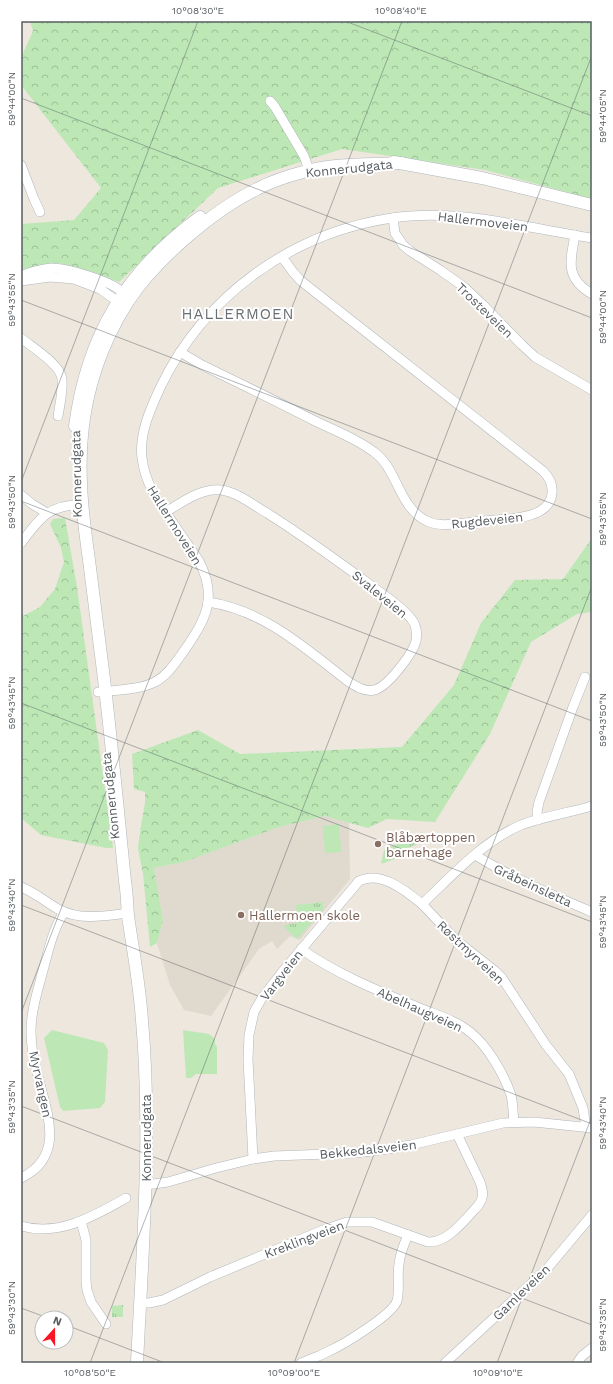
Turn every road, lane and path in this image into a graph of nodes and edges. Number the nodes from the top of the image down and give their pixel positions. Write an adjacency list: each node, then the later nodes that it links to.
1 (270, 101): 3 (street)
2 (21, 165): 5 (street)
3 (308, 167): 4 (main road, Konnerudgata); 13 (main road, Konnerudgata)
4 (592, 204)
5 (40, 212)
6 (393, 218): 7 (street, Hallermoveien); 9 (street, Hallermoveien); 16 (street, Trosteveien)
7 (575, 235): 8 (street, Hallermoveien); 12 (street)
8 (592, 238)
9 (282, 257): 15 (street, Hallermoveien); 15 (street, Rugdeveien)
10 (21, 276): 13 (street)
11 (21, 281): 13 (street)
12 (592, 294)
13 (123, 299): 19 (main road, Konnerudgata)
14 (21, 338): 17 (street)
15 (180, 352): 20 (street, Hallermoveien)
16 (592, 390)
17 (58, 416)
18 (21, 495): 21 (street)
19 (78, 505): 21 (street); 25 (main road, Konnerudgata)
20 (166, 512): 23 (street, Hallermoveien); 23 (street, Svaleveien)
21 (47, 513): 22 (street)
22 (21, 543)
23 (208, 602): 25 (street, Hallermoveien)
24 (585, 677): 27 (street)
25 (102, 692): 33 (main road, Konnerudgata)
26 (592, 806): 27 (street)
27 (538, 820): 28 (street)
28 (475, 855): 30 (street); 32 (street, Gråbeinsletta)
29 (21, 886): 31 (street)
30 (422, 904): 34 (street, Vargveien); 36 (street, Røstmyrveien)
31 (64, 912): 33 (street); 39 (street, Myrvangen)
32 (592, 912)
33 (128, 913): 40 (main road, Konnerudgata)
34 (301, 949): 35 (street, Abelhaugveien); 38 (street, Vargveien)
35 (514, 1122): 36 (street, Bekkedalsveien); 37 (street, Bekkedalsveien)
36 (589, 1127)
37 (457, 1134): 38 (street, Bekkedalsveien); 45 (street, Kreklingveien)
38 (253, 1159): 40 (street, Bekkedalsveien)
39 (21, 1178)
40 (146, 1185): 46 (main road, Konnerudgata)
41 (126, 1198): 43 (street)
42 (592, 1215): 51 (street, Gamleveien)
43 (81, 1221): 44 (street); 47 (street)
44 (21, 1226)
45 (408, 1235): 46 (street, Kreklingveien); 50 (street)
46 (140, 1303): 49 (main road, Konnerudgata)
47 (106, 1324)
48 (592, 1348): 52 (street)
49 (137, 1363)
50 (301, 1363)
51 (445, 1363)
52 (577, 1363)

